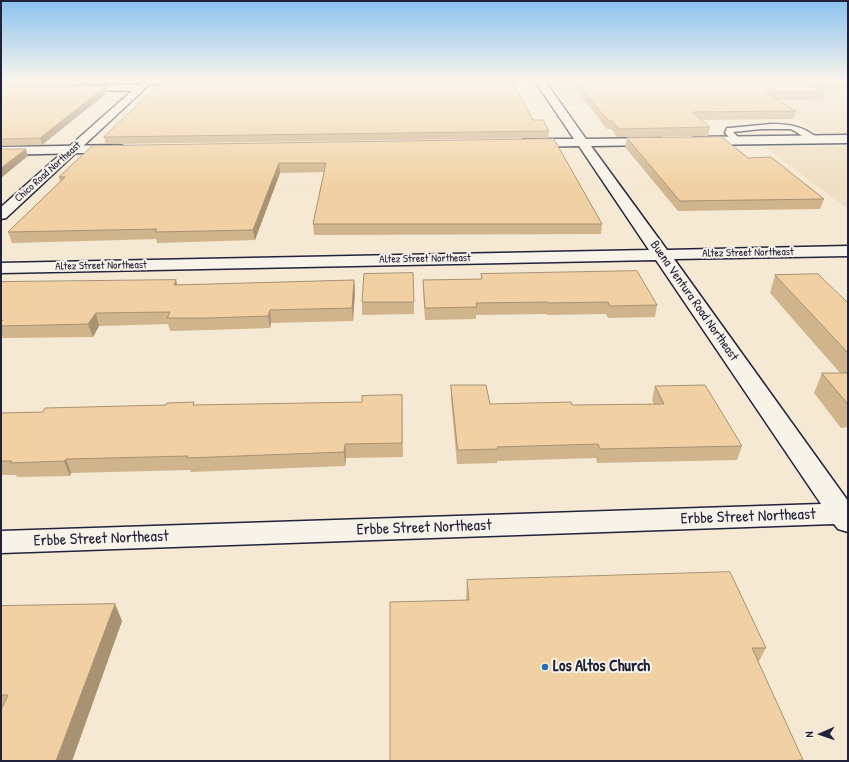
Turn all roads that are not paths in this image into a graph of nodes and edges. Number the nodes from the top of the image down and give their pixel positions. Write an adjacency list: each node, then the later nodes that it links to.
1 (108, 117): 9 (street, Chico Road Northeast)
2 (566, 117): 6 (street, Buena Ventura Road Northeast)
3 (848, 139): 5 (street)
4 (668, 141): 6 (street)
5 (683, 141)
6 (584, 142): 7 (street); 13 (street, Buena Ventura Road Northeast)
7 (513, 143)
8 (134, 149): 9 (street)
9 (72, 150): 10 (street); 11 (street, Chico Road Northeast)
10 (1, 151)
11 (1, 215)
12 (848, 250): 13 (street, Altez Street Northeast)
13 (662, 254): 14 (street, Altez Street Northeast); 15 (street, Buena Ventura Road Northeast)
14 (1, 268)
15 (846, 516): 16 (street, Erbbe Street Northeast)
16 (1, 542)

